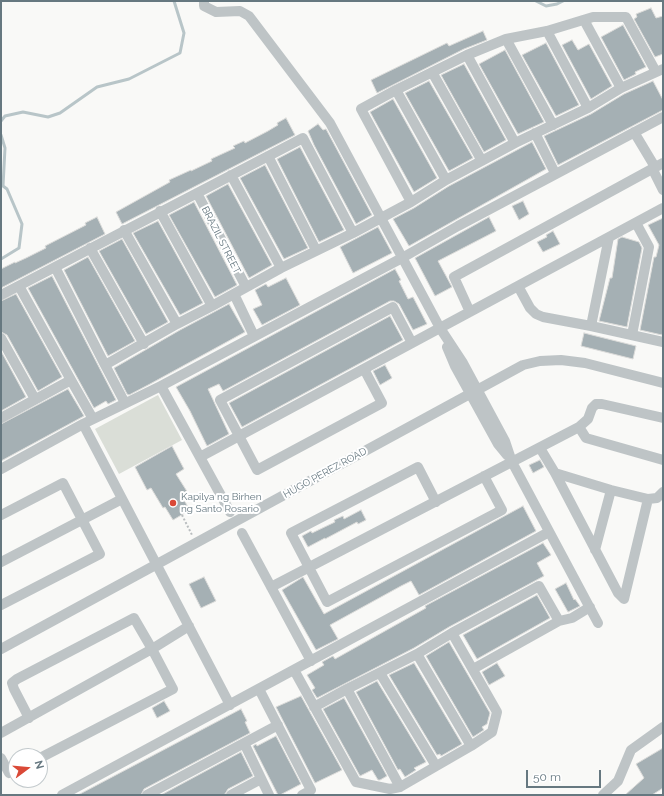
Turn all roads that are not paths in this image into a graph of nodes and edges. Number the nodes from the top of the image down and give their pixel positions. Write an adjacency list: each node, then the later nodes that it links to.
1 (204, 1): 27 (street)
2 (584, 20): 3 (street); 6 (street); 8 (street)
3 (547, 31): 4 (street); 10 (street)
4 (506, 39): 5 (street); 12 (street)
5 (467, 55): 7 (street); 15 (street)
6 (660, 71): 8 (street)
7 (432, 72): 9 (street); 17 (street)
8 (621, 88): 10 (street)
9 (396, 90): 21 (street); 24 (street)
10 (588, 108): 12 (street)
11 (663, 117): 13 (street)
12 (552, 125): 14 (street)
13 (634, 132): 18 (street); 19 (street)
14 (535, 133): 15 (street); 19 (street)
15 (515, 143): 17 (street)
16 (268, 156): 20 (street); 30 (street); 33 (street)
17 (482, 161): 21 (street)
18 (657, 166): 22 (street); 43 (street)
19 (555, 173): 34 (street)
20 (231, 175): 23 (street); 36 (street)
21 (446, 180): 24 (street)
22 (663, 190)
23 (197, 193): 26 (street); 39 (street, BRAZIL STREET)
24 (411, 202): 27 (street)
25 (663, 208): 28 (street)
26 (160, 211): 29 (street); 42 (street)
27 (380, 218): 30 (street); 34 (street)
28 (636, 223): 31 (street); 47 (street)
29 (124, 230): 32 (street); 44 (street)
30 (353, 233): 33 (street)
31 (609, 237): 38 (street); 45 (street)
32 (90, 248): 35 (street); 52 (street)
33 (316, 250): 36 (street)
34 (402, 258): 46 (street); 48 (street)
35 (55, 267): 37 (street); 53 (street)
36 (281, 268): 39 (street)
37 (19, 286): 41 (street); 55 (street)
38 (518, 286): 43 (street); 45 (street)
39 (246, 287): 40 (street)
40 (234, 294): 42 (street); 48 (street)
41 (1, 295)
42 (212, 306): 44 (street)
43 (470, 312): 46 (street)
44 (177, 324): 52 (street)
45 (592, 326): 47 (street)
46 (440, 328): 51 (street); 58 (street)
47 (632, 335): 50 (street)
48 (254, 336): 57 (street)
49 (1, 338): 59 (street)
50 (663, 342)
51 (412, 343): 54 (street); 66 (street)
52 (144, 344): 53 (street)
53 (105, 365): 60 (street)
54 (364, 369): 66 (street); 66 (street)
55 (71, 380): 59 (street); 63 (street)
56 (663, 383): 58 (street, HUGO PEREZ ROAD)
57 (161, 386): 60 (street); 68 (street)
58 (474, 392): 70 (street); 86 (street, HUGO PEREZ ROAD)
59 (35, 399): 61 (street)
60 (125, 403): 63 (street)
61 (2, 416)
62 (663, 418): 65 (street)
63 (93, 419): 64 (street)
64 (83, 424): 71 (street); 76 (street)
65 (579, 427): 67 (street); 69 (street)
66 (239, 436): 68 (street)
67 (540, 448): 70 (street); 72 (street)
68 (200, 457): 79 (street)
69 (663, 460)
70 (512, 462): 73 (street); 82 (street)
71 (1, 469)
72 (555, 473): 74 (street); 84 (street)
73 (484, 476): 78 (street); 87 (street)
74 (611, 490): 77 (street); 84 (street)
75 (663, 492): 77 (street)
76 (122, 499): 81 (street); 86 (street)
77 (648, 499): 84 (street)
78 (436, 502): 87 (street); 87 (street)
79 (230, 512)
80 (1, 515): 81 (street)
81 (82, 520): 85 (street); 89 (street)
82 (549, 532): 90 (street); 98 (street)
83 (242, 533): 88 (street)
84 (594, 550)
85 (1, 562)
86 (157, 565): 93 (street); 96 (street, HUGO PEREZ ROAD)
87 (309, 567): 88 (street)
88 (271, 587): 98 (street)
89 (1, 605)
90 (590, 607): 91 (street); 92 (street)
91 (559, 621): 94 (street); 99 (street)
92 (598, 623)
93 (189, 626): 95 (street); 104 (street)
94 (452, 633): 97 (street); 99 (street)
95 (152, 649): 106 (street); 106 (street); 112 (street)
96 (1, 650)
97 (417, 654): 101 (street); 111 (street)
98 (312, 661): 100 (street)
99 (473, 669): 111 (street)
100 (294, 670): 102 (street); 105 (street)
101 (380, 673): 103 (street); 114 (street)
102 (259, 689): 104 (street); 107 (street)
103 (347, 689): 105 (street); 117 (street)
104 (230, 705): 118 (street)
105 (314, 707): 117 (street)
106 (30, 718): 109 (street)
107 (278, 726): 110 (street); 122 (street)
108 (663, 727): 123 (street)
109 (1, 733)
110 (244, 743): 116 (street); 119 (street)
111 (471, 746): 114 (street)
112 (48, 754)
113 (1, 758): 115 (street)
114 (436, 766): 117 (street)
115 (8, 771)
116 (262, 779): 120 (street); 121 (street)
117 (400, 787)
118 (62, 795)
119 (147, 795)
120 (231, 795)
121 (269, 795)
122 (302, 795)
123 (603, 795)

